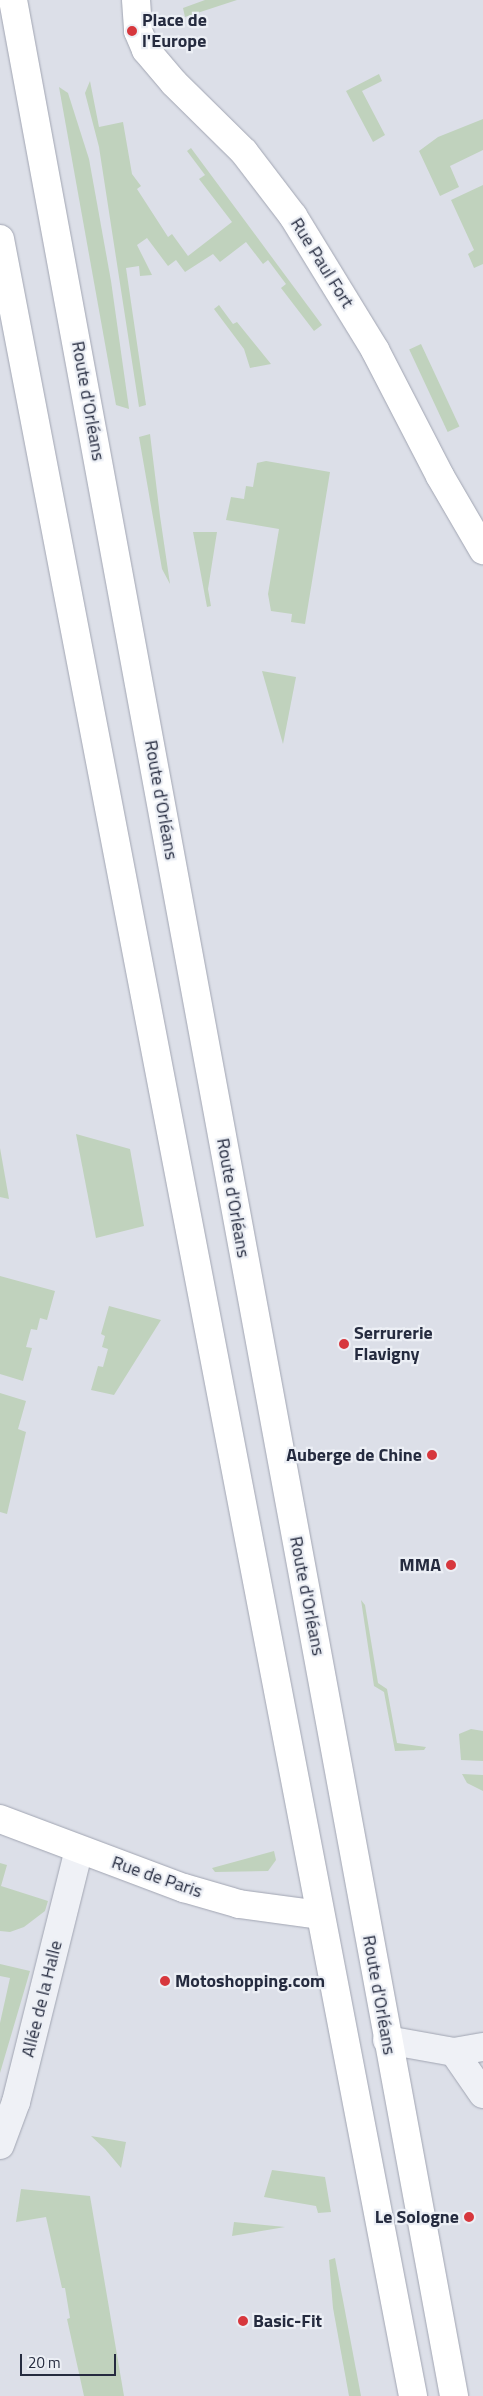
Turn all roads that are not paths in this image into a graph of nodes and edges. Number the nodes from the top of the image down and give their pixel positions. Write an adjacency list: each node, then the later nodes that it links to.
1 (136, 0): 4 (main road, Rue Paul Fort)
2 (10, 3): 8 (main road, Route d'Orléans)
3 (0, 239): 7 (main road)
4 (483, 550)
5 (0, 1819): 6 (main road, Rue de Paris)
6 (79, 1850): 7 (main road, Rue de Paris); 12 (street, Allée de la Halle)
7 (319, 1915): 13 (main road)
8 (386, 2040): 10 (street); 14 (main road, Route d'Orléans)
9 (483, 2047): 10 (street)
10 (454, 2052): 11 (street)
11 (483, 2094)
12 (0, 2145)
13 (413, 2396)
14 (454, 2396)

